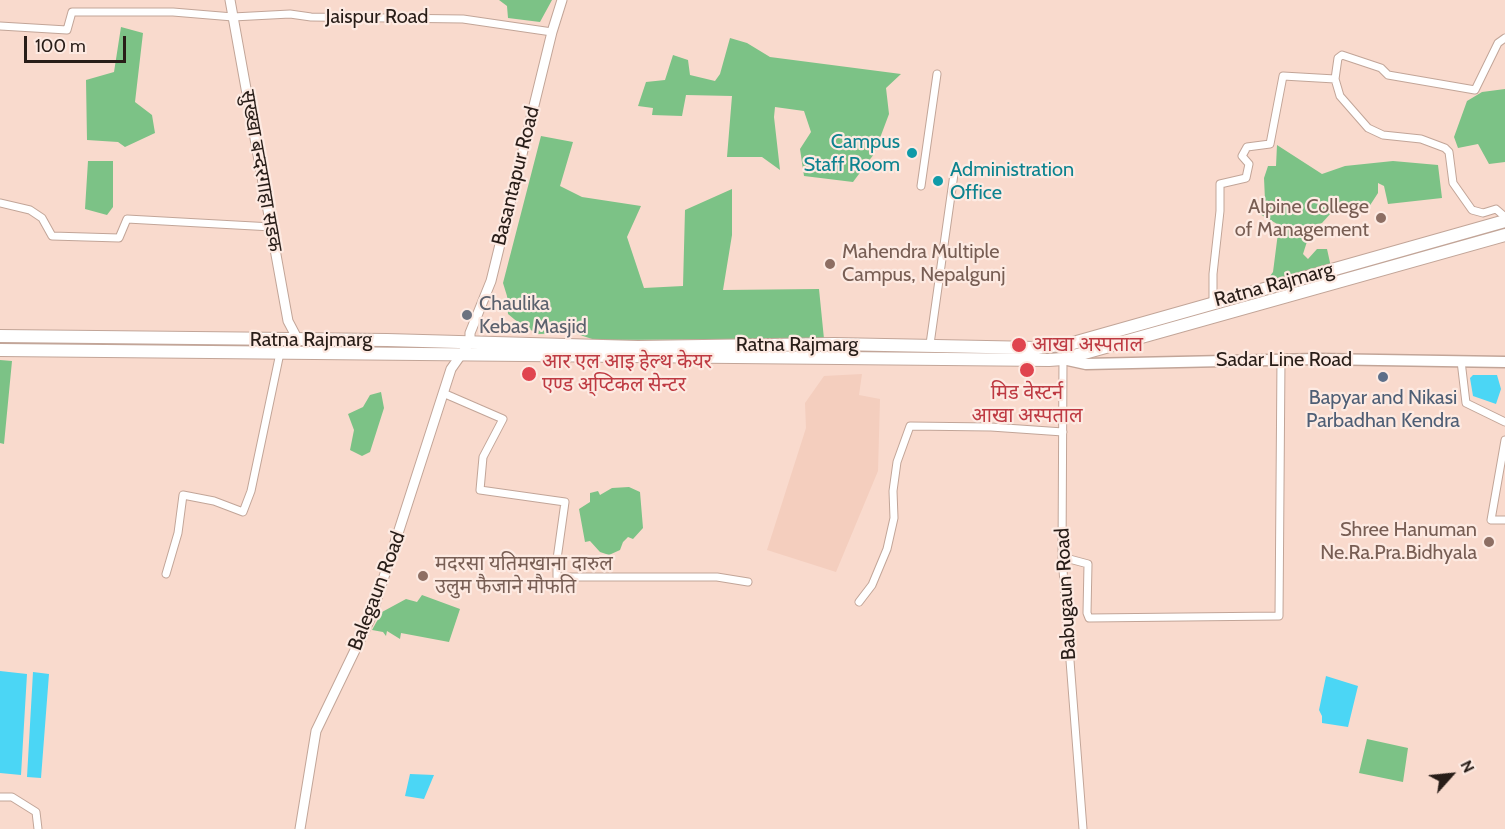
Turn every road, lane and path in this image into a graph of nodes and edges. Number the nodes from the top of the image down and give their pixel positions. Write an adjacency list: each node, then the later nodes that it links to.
1 (230, 0): 3 (street, सुख्खा बन्दरगाहा सडक)
2 (562, 0): 5 (street, Basantapur Road)
3 (233, 17): 4 (street, Jaispur Road); 5 (street, Jaispur Road); 13 (street, सुख्खा बन्दरगाहा सडक)
4 (0, 26)
5 (552, 32): 19 (street, Basantapur Road)
6 (1505, 38): 8 (street)
7 (937, 74): 10 (street)
8 (1335, 79): 12 (street); 15 (street)
9 (954, 174): 18 (street)
10 (921, 186)
11 (0, 203): 13 (street)
12 (1505, 219): 15 (highway, Ratna Rajmarg)
13 (272, 227): 17 (street, सुख्खा बन्दरगाहा सडक)
14 (1505, 235): 22 (highway, Ratna Rajmarg)
15 (1218, 300): 18 (highway, Ratna Rajmarg)
16 (0, 336): 17 (highway, Ratna Rajmarg)
17 (298, 340): 19 (highway, Ratna Rajmarg)
18 (935, 345): 19 (highway, Ratna Rajmarg)
19 (465, 349): 21 (highway, Ratna Rajmarg); 22 (highway, Ratna Rajmarg); 26 (street, Balegaun Road)
20 (0, 350): 21 (highway, Ratna Rajmarg)
21 (280, 353): 32 (street)
22 (1063, 359): 23 (main road, Sadar Line Road); 28 (street, Babugaun Road)
23 (1281, 359): 24 (main road, Sadar Line Road); 31 (street)
24 (1461, 361): 25 (main road, Sadar Line Road); 27 (street)
25 (1505, 362)
26 (442, 393): 33 (street); 37 (street, Balegaun Road)
27 (1505, 422)
28 (1063, 432): 31 (street, Babugaun Road); 34 (street)
29 (1505, 440): 30 (street)
30 (1505, 520)
31 (1062, 557): 38 (street, Babugaun Road)
32 (166, 574)
33 (748, 582)
34 (859, 602)
35 (0, 797): 36 (street)
36 (38, 829)
37 (300, 829)
38 (1083, 829)

